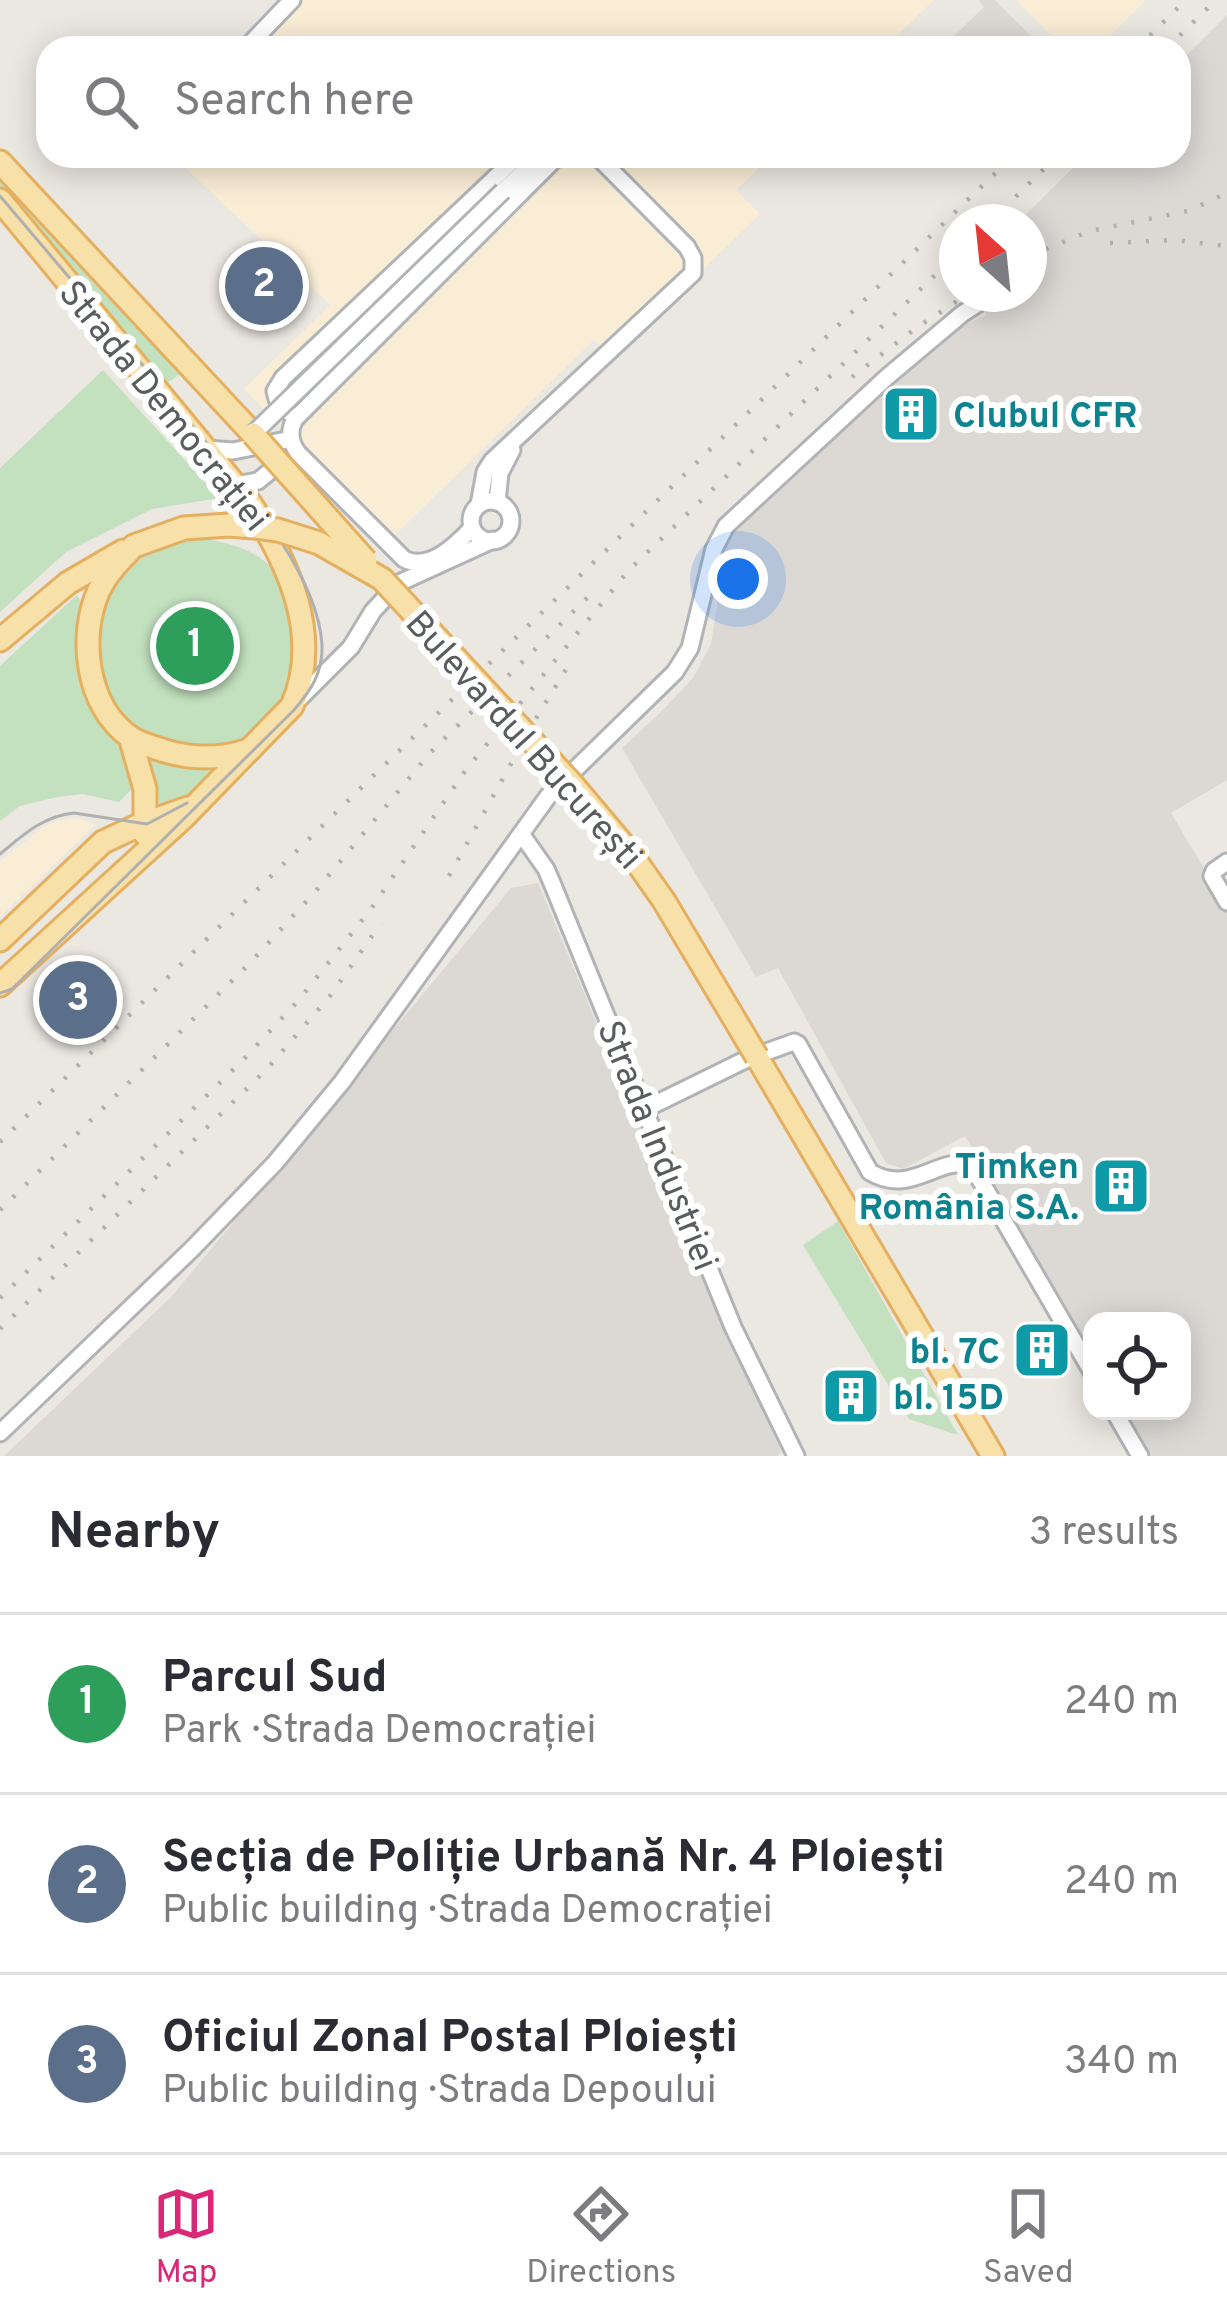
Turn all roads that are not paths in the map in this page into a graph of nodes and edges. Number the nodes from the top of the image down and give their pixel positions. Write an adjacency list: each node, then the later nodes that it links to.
1 (292, 0): 2 (street)
2 (258, 36)
3 (505, 168): 10 (street)
4 (527, 168): 16 (street, bridge)
5 (548, 168): 13 (street)
6 (609, 168): 15 (street)
7 (8, 171): 16 (main road, Strada Democrației)
8 (0, 200): 18 (main road, Strada Democrației)
9 (965, 312): 37 (street)
10 (320, 342): 11 (street); 12 (street)
11 (295, 367): 12 (street); 14 (street)
12 (316, 369): 13 (street)
13 (324, 390): 14 (street)
14 (295, 419): 17 (street)
15 (524, 433): 21 (street); 23 (street)
16 (253, 434): 28 (main road, Strada Democrației, bridge)
17 (294, 445): 18 (street); 19 (street); 27 (street)
18 (206, 449): 20 (main road, Strada Democrației)
19 (258, 481): 20 (street); 22 (street)
20 (235, 485): 22 (main road, Strada Democrației)
21 (497, 502): 23 (street); 25 (street)
22 (250, 503): 29 (main road, Strada Democrației)
23 (479, 505): 24 (street)
24 (472, 528): 25 (street); 27 (street)
25 (494, 540): 28 (street)
26 (134, 546): 28 (main road, Bulevardul București, bridge); 30 (main road, Bulevardul București); 33 (main road)
27 (404, 559): 28 (street)
28 (392, 580): 31 (street); 48 (main road, Bulevardul București, bridge)
29 (299, 609): 31 (street); 32 (main road, Strada Democrației)
30 (0, 640)
31 (339, 660): 32 (street)
32 (292, 706): 34 (main road)
33 (130, 737): 34 (main road); 36 (main road)
34 (249, 749): 35 (main road)
35 (191, 807): 36 (main road); 38 (main road)
36 (147, 824): 38 (main road); 41 (main road)
37 (522, 835): 43 (street, Strada Industriei); 46 (street)
38 (143, 853): 42 (main road)
39 (1227, 862): 40 (street)
40 (1227, 902)
41 (0, 940)
42 (0, 985)
43 (644, 1109): 44 (street); 47 (street, Strada Industriei)
44 (1083, 1357)
45 (1119, 1420): 49 (street)
46 (0, 1433)
47 (796, 1456)
48 (993, 1456)
49 (1141, 1456)

